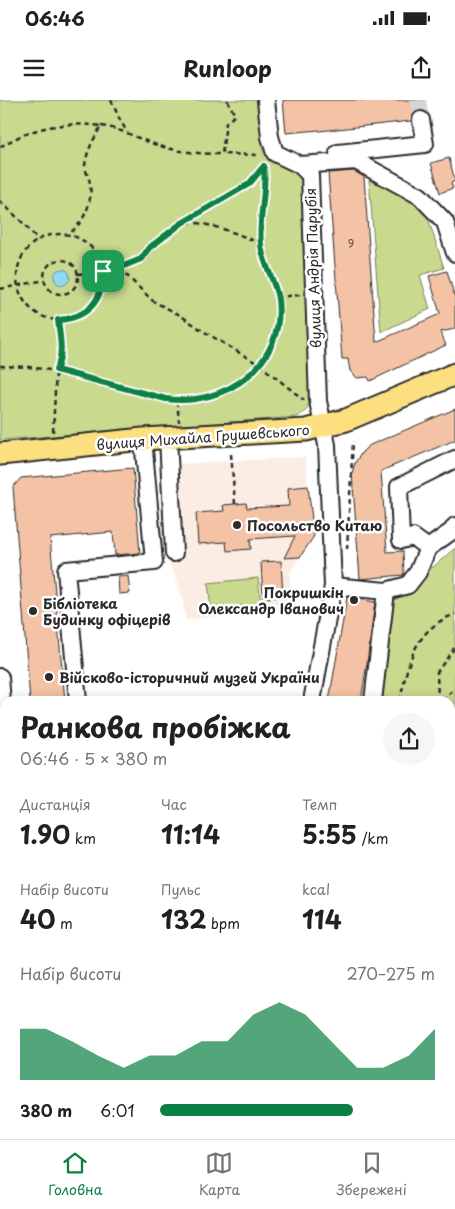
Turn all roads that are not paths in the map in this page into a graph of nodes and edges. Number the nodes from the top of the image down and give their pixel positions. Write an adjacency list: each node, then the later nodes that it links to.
1 (266, 100): 3 (street, вулиця Андрія Парубія)
2 (421, 120): 3 (street)
3 (295, 163): 4 (street); 6 (street, вулиця Андрія Парубія)
4 (455, 253)
5 (455, 374): 6 (main road, вулиця Михайла Грушевського)
6 (323, 427): 7 (main road, вулиця Михайла Грушевського); 14 (street, вулиця Андрія Парубія)
7 (173, 430): 8 (main road, вулиця Михайла Грушевського); 13 (street)
8 (143, 439): 9 (main road, вулиця Михайла Грушевського); 18 (street)
9 (0, 454)
10 (455, 459): 12 (street)
11 (455, 526): 12 (street)
12 (428, 548): 15 (street)
13 (174, 553)
14 (333, 586): 15 (street); 19 (street, вулиця Андрія Парубія)
15 (386, 591): 20 (street)
16 (0, 678): 17 (street)
17 (2, 696)
18 (78, 696)
19 (313, 696)
20 (374, 696)

